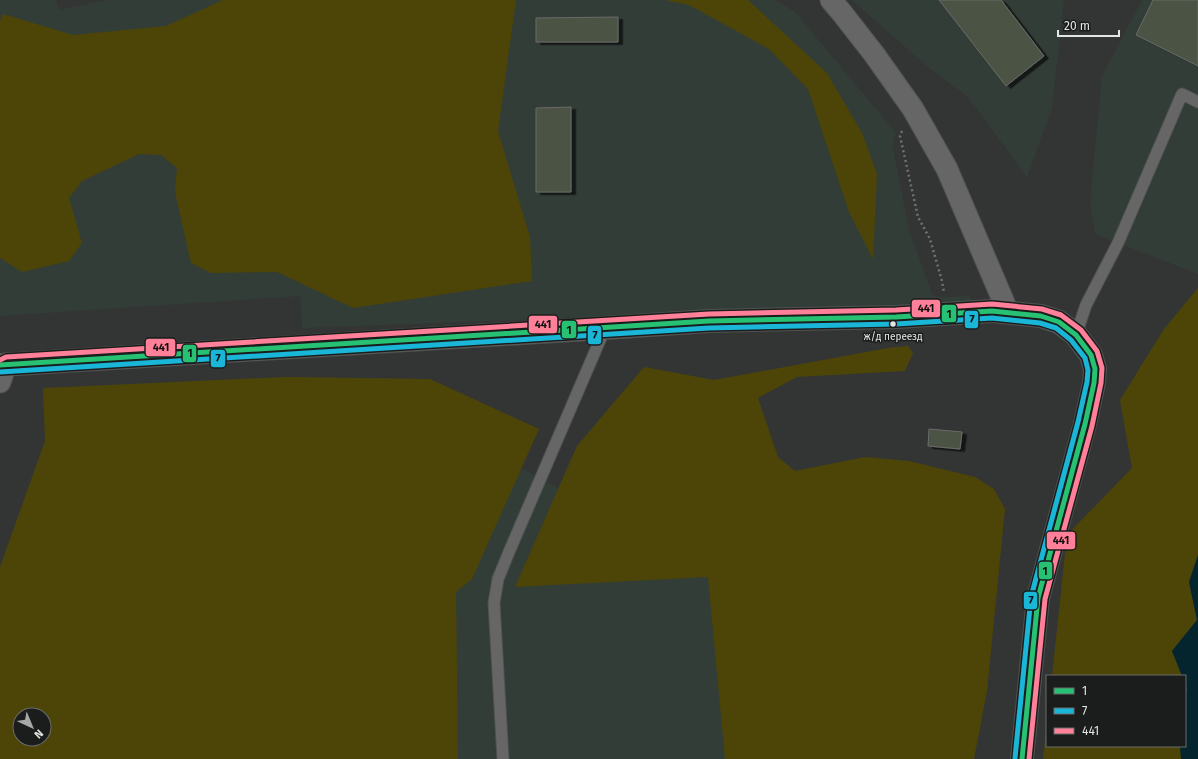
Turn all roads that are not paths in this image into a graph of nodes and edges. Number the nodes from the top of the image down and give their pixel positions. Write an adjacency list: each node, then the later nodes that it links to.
1 (831, 0): 3 (street)
2 (1198, 102): 5 (lane)
3 (1008, 312): 4 (street); 5 (street)
4 (607, 322): 6 (street); 7 (lane)
5 (1076, 335): 8 (street)
6 (2, 370)
7 (503, 759)
8 (1022, 759)

